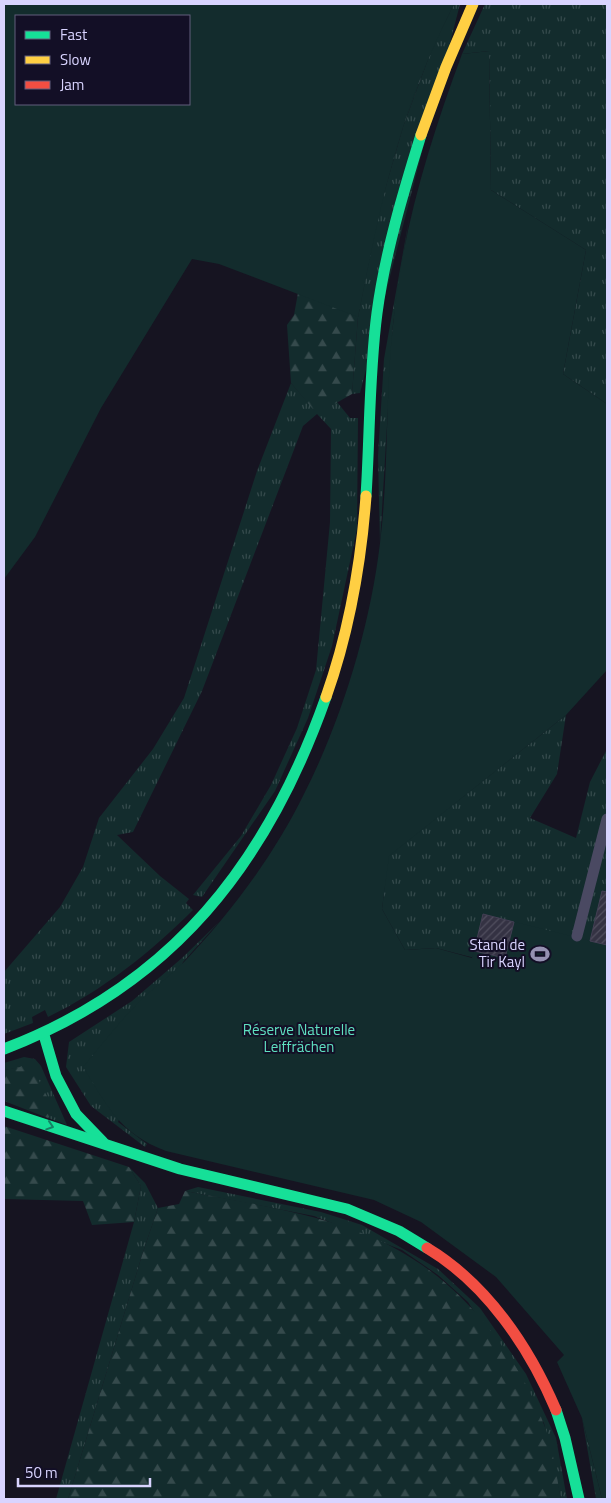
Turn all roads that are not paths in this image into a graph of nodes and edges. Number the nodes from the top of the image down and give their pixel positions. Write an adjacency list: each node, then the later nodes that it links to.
1 (472, 4): 4 (main road)
2 (607, 819): 3 (lane)
3 (577, 936)
4 (44, 1035): 5 (main road); 7 (main road)
5 (4, 1049)
6 (4, 1111): 7 (main road, one-way to 7)
7 (106, 1145): 8 (main road)
8 (579, 1499)

